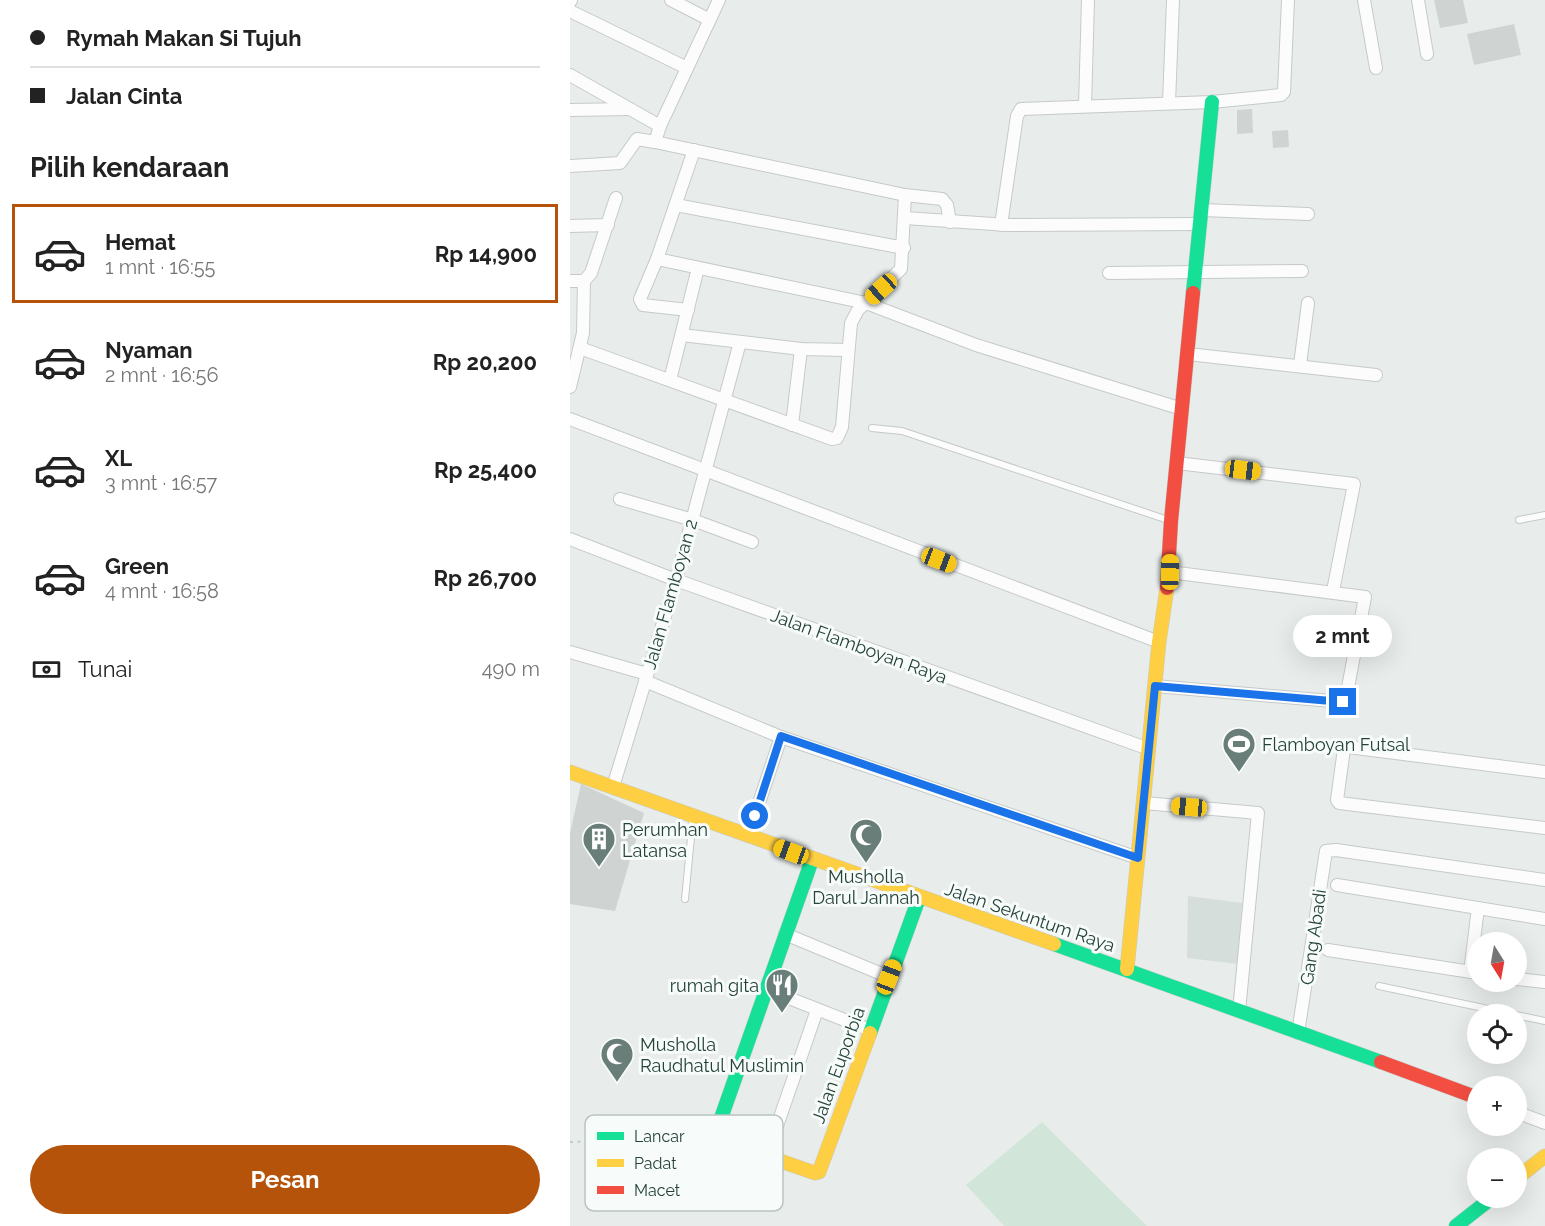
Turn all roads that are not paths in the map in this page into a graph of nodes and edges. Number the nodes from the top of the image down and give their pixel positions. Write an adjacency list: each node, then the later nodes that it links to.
1 (671, 0): 9 (street)
2 (719, 0): 9 (street)
3 (1088, 0): 16 (street)
4 (1173, 0): 15 (street)
5 (1288, 0): 14 (street)
6 (1364, 0): 12 (street)
7 (1418, 0): 10 (street)
8 (570, 11): 11 (street)
9 (708, 19): 11 (street)
10 (1427, 54)
11 (687, 68): 19 (street)
12 (1376, 68)
13 (570, 75): 17 (street)
14 (1212, 102): 15 (street); 27 (street)
15 (1169, 103): 16 (street)
16 (1085, 106): 31 (street)
17 (631, 109): 18 (street); 19 (street)
18 (570, 110)
19 (660, 126): 20 (street)
20 (655, 142): 21 (street); 22 (street)
21 (694, 150): 23 (street); 25 (street)
22 (570, 166)
23 (905, 195): 28 (street); 29 (street)
24 (616, 198): 30 (street)
25 (676, 205): 33 (street); 34 (street)
26 (1308, 214): 27 (street)
27 (1201, 217): 31 (street); 36 (street)
28 (905, 218): 29 (street); 33 (street)
29 (950, 222): 31 (street)
30 (608, 225): 32 (street); 40 (street)
31 (1001, 225)
32 (570, 226)
33 (904, 248): 41 (street)
34 (657, 259): 35 (street); 43 (street)
35 (698, 268): 41 (street); 43 (street)
36 (1197, 271): 37 (street); 38 (street); 49 (street)
37 (1302, 271)
38 (1109, 273)
39 (570, 281): 40 (street)
40 (584, 281): 46 (street)
41 (866, 303): 48 (street); 55 (street)
42 (1308, 303): 50 (street)
43 (688, 310): 44 (street)
44 (682, 335): 45 (street); 52 (street)
45 (740, 342): 47 (street); 54 (street, Jalan Flamboyan 2)
46 (580, 348): 52 (street); 53 (street)
47 (801, 349): 48 (street); 57 (street)
48 (848, 350): 57 (street)
49 (1188, 354): 50 (street); 55 (street)
50 (1300, 365): 51 (street)
51 (1376, 375)
52 (670, 380): 54 (street)
53 (570, 387)
54 (723, 400): 57 (street); 60 (street, Jalan Flamboyan 2)
55 (1182, 409): 59 (street)
56 (570, 419): 60 (street)
57 (792, 425)
58 (872, 428): 65 (lane)
59 (1177, 463): 65 (street); 70 (street)
60 (705, 470): 63 (street, Jalan Flamboyan 2); 71 (street)
61 (620, 499): 63 (street)
62 (1545, 514): 64 (lane)
63 (693, 520): 67 (street); 69 (street, Jalan Flamboyan 2)
64 (1519, 520)
65 (1171, 521): 68 (street)
66 (570, 539): 69 (street, Jalan Flamboyan Raya)
67 (752, 542)
68 (1170, 572): 70 (street); 71 (street)
69 (676, 580): 73 (street, Jalan Flamboyan 2); 76 (street, Jalan Flamboyan Raya)
70 (1333, 591): 74 (street)
71 (1159, 642): 74 (street)
72 (570, 652): 73 (street)
73 (646, 677): 75 (street); 79 (street, Jalan Flamboyan 2)
74 (1155, 686): 76 (street)
75 (781, 736): 83 (street); 84 (street)
76 (1149, 749): 80 (street)
77 (1545, 772): 82 (street)
78 (571, 776): 79 (street, Jalan Sekuntum Raya)
79 (613, 787): 81 (street, Jalan Sekuntum Raya)
80 (1144, 802): 84 (street); 104 (street)
81 (693, 816): 83 (street, Jalan Sekuntum Raya); 89 (lane)
82 (1545, 828)
83 (748, 836): 85 (street, Jalan Sekuntum Raya)
84 (1138, 858): 95 (street)
85 (812, 860): 88 (street, Jalan Sekuntum Raya); 93 (street)
86 (1545, 880): 108 (street, Gang Abadi)
87 (1337, 885): 90 (street)
88 (919, 898): 95 (street, Jalan Sekuntum Raya); 97 (street, Jalan Euporbia)
89 (685, 899)
90 (1478, 908): 91 (street); 92 (street)
91 (1545, 919)
92 (1477, 932)
93 (785, 934): 97 (street); 101 (street)
94 (1329, 950): 96 (street)
95 (1127, 969): 104 (street, Jalan Sekuntum Raya)
96 (1467, 972)
97 (889, 977): 107 (street, Jalan Euporbia)
98 (1527, 980): 99 (street)
99 (1545, 982)
100 (1379, 986): 102 (lane)
101 (766, 989): 103 (street); 110 (street)
102 (1467, 1004)
103 (817, 1010): 107 (street); 111 (street)
104 (1239, 1011): 108 (street, Jalan Sekuntum Raya)
105 (1527, 1017): 106 (lane)
106 (1545, 1021)
107 (870, 1030): 115 (street, Jalan Euporbia)
108 (1298, 1033): 109 (street, Jalan Sekuntum Raya)
109 (1467, 1094)
110 (722, 1115)
111 (781, 1115)
112 (1527, 1117): 113 (street)
113 (1545, 1123)
114 (1545, 1156): 116 (street)
115 (783, 1161)
116 (1527, 1170)
117 (1479, 1208): 118 (street)
118 (1456, 1226)

